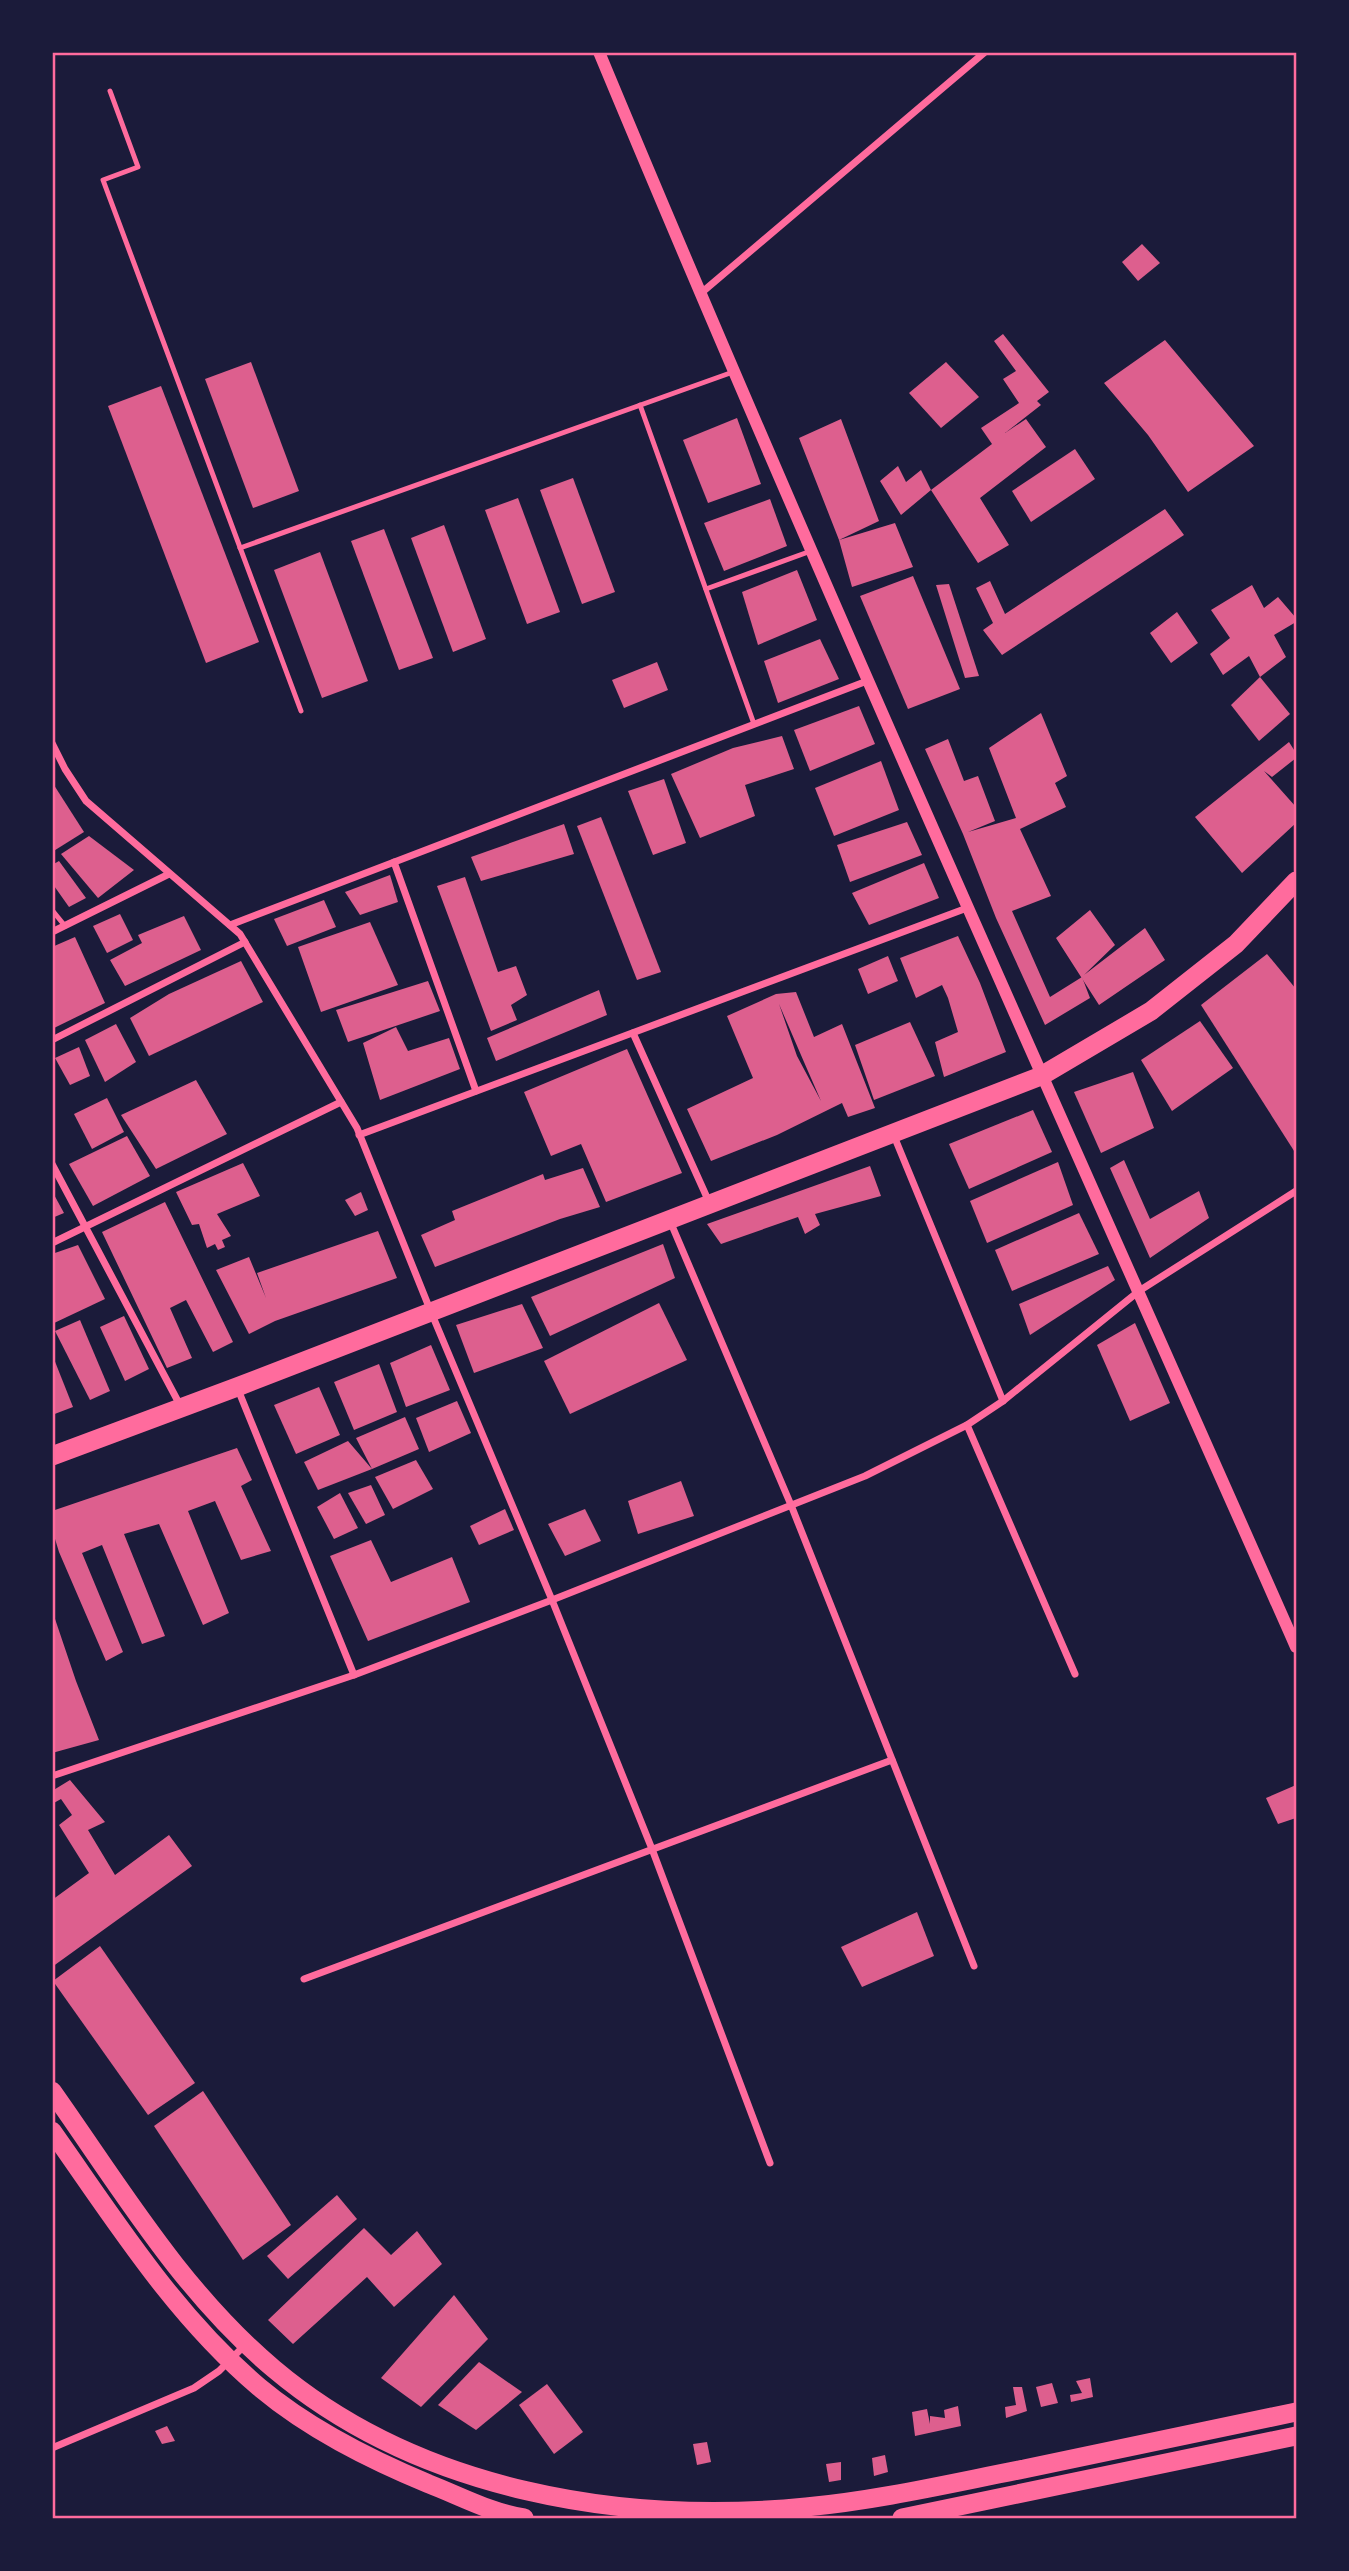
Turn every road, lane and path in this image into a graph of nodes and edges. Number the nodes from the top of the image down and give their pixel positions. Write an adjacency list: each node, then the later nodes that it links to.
1 (599, 52): 4 (street)
2 (985, 52): 4 (street)
3 (110, 91): 7 (lane)
4 (699, 294): 5 (street)
5 (733, 372): 6 (lane); 8 (street)
6 (640, 405): 7 (lane); 9 (lane)
7 (240, 548): 11 (lane)
8 (811, 551): 9 (lane); 10 (street)
9 (706, 589): 12 (lane)
10 (867, 681): 12 (street); 17 (street)
11 (301, 711)
12 (754, 724): 14 (street)
13 (52, 743): 15 (street)
14 (394, 862): 19 (street); 26 (street)
15 (169, 874): 19 (street); 20 (street)
16 (1297, 881): 25 (highway)
17 (967, 908): 23 (street); 25 (street)
18 (52, 910): 20 (lane)
19 (230, 925): 22 (street)
20 (65, 926): 21 (street)
21 (52, 932)
22 (245, 942): 24 (street); 27 (street)
23 (633, 1033): 26 (street); 32 (street)
24 (52, 1040)
25 (1041, 1076): 28 (highway); 36 (street)
26 (476, 1091): 29 (street)
27 (341, 1102): 29 (street); 34 (street)
28 (893, 1134): 32 (highway); 39 (street)
29 (359, 1135): 37 (street)
30 (52, 1164): 34 (street)
31 (1297, 1191): 36 (street)
32 (710, 1205): 33 (highway)
33 (669, 1221): 37 (highway); 43 (street)
34 (88, 1226): 35 (street); 40 (street)
35 (52, 1243)
36 (1139, 1291): 39 (street); 45 (street)
37 (431, 1312): 38 (highway); 44 (street)
38 (237, 1387): 40 (highway); 47 (street)
39 (1003, 1401): 41 (street)
40 (182, 1408): 42 (highway)
41 (967, 1424): 43 (street); 46 (street)
42 (52, 1455)
43 (791, 1505): 44 (street); 48 (street)
44 (552, 1600): 47 (street); 50 (street)
45 (1297, 1647)
46 (1075, 1674)
47 (354, 1675): 49 (street)
48 (892, 1760): 50 (street); 51 (street)
49 (52, 1776)
50 (652, 1849): 52 (street); 55 (street)
51 (974, 1966)
52 (304, 1979)
53 (52, 2091): 56 (highway)
54 (52, 2131): 57 (highway)
55 (770, 2163)
56 (246, 2344): 57 (street); 63 (highway)
57 (231, 2360): 60 (street); 64 (highway)
58 (1297, 2412): 61 (highway)
59 (1297, 2436): 62 (highway)
60 (52, 2448)
61 (1126, 2448): 62 (highway); 63 (highway)
62 (1131, 2471): 65 (highway)
63 (519, 2490): 64 (highway)
64 (519, 2518)
65 (902, 2518)

